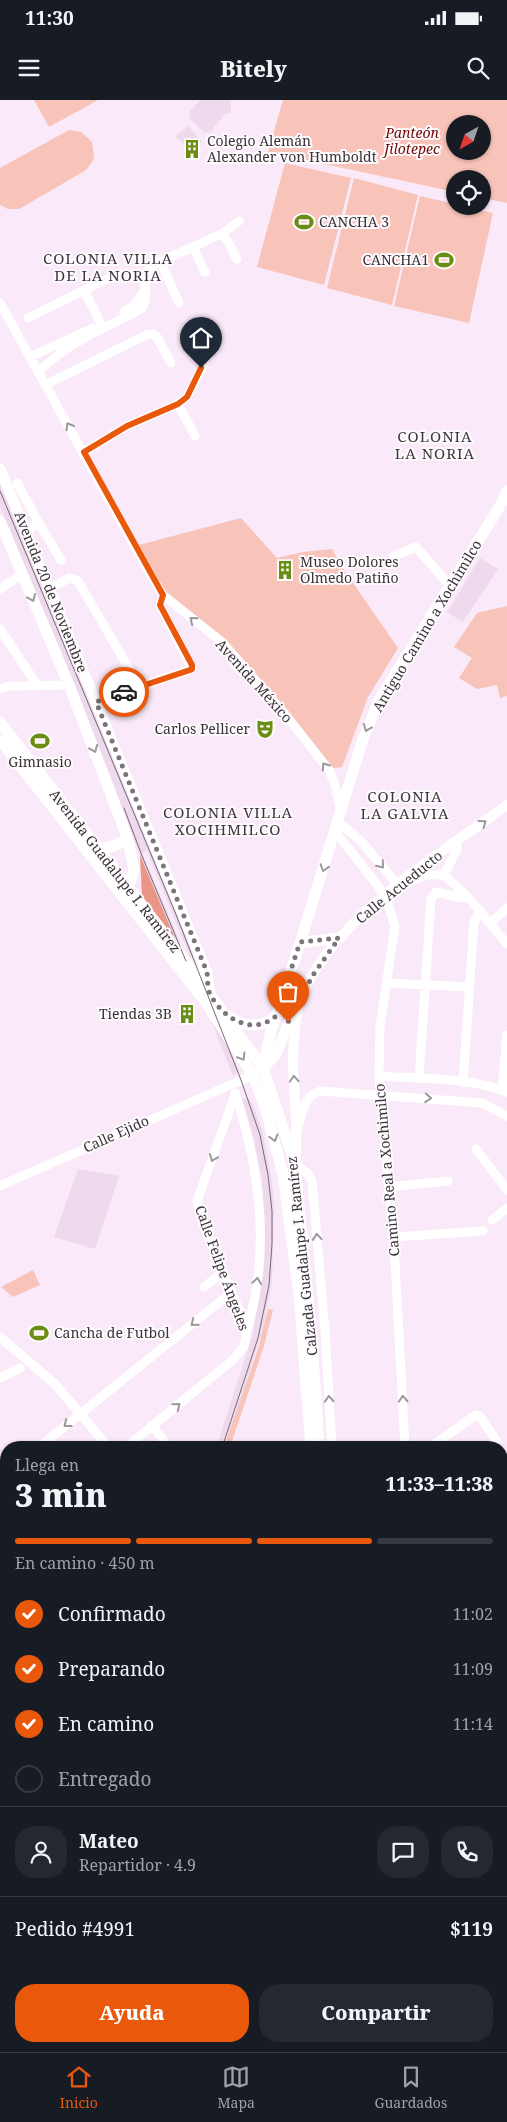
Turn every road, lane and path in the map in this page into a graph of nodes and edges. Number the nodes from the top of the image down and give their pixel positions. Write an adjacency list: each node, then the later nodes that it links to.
1 (239, 221): 2 (street)
2 (223, 233): 3 (street); 4 (street)
3 (193, 247): 5 (street); 6 (street)
4 (237, 260)
5 (160, 261): 10 (street); 12 (street)
6 (205, 272)
7 (119, 273): 8 (street)
8 (84, 290): 11 (street); 13 (street)
9 (0, 303): 17 (street, Avenida México)
10 (179, 303)
11 (28, 318)
12 (115, 319): 13 (street); 14 (street)
13 (100, 324): 14 (street)
14 (86, 335): 16 (street)
15 (216, 340): 21 (street)
16 (62, 346): 17 (street); 19 (street)
17 (30, 357): 19 (street, Avenida México)
18 (171, 363): 20 (street)
19 (38, 373): 20 (street, Avenida México)
20 (45, 385): 23 (street, Avenida México, one-way to 20)
21 (178, 404): 22 (street); 23 (street)
22 (195, 436)
23 (84, 452): 36 (street, Avenida México)
24 (0, 469): 29 (main road, Avenida 20 de Noviembre)
25 (17, 483): 28 (street)
26 (506, 496): 33 (main road, Antiguo Camino a Xochimilco)
27 (0, 521): 32 (main road, Avenida 20 de Noviembre)
28 (39, 522): 29 (street); 31 (street)
29 (26, 531): 35 (main road, Avenida 20 de Noviembre)
30 (394, 556): 33 (street)
31 (62, 560)
32 (22, 574): 34 (street); 40 (main road, Avenida 20 de Noviembre, one-way to 40)
33 (450, 586): 46 (main road, Antiguo Camino a Xochimilco, one-way to 46)
34 (0, 589)
35 (49, 589): 38 (street); 42 (main road, Avenida 20 de Noviembre)
36 (163, 595): 42 (street); 46 (street, Avenida México, one-way to 36)
37 (0, 629): 39 (street)
38 (131, 672)
39 (37, 685): 40 (street); 41 (street)
40 (69, 685): 47 (main road, Avenida 20 de Noviembre, one-way to 47)
41 (0, 689)
42 (96, 702): 64 (main road, Avenida 20 de Noviembre)
43 (0, 722): 49 (main road, Avenida Guadalupe I. Ramírez)
44 (0, 740): 52 (main road, Avenida Guadalupe I. Ramírez)
45 (507, 805): 48 (street, Calle Acueducto, one-way to 45)
46 (338, 821): 51 (street, one-way to 51); 53 (street, Camino Real a Xochimilco); 59 (main road, Antiguo Camino a Xochimilco, one-way to 59)
47 (128, 839): 49 (main road); 52 (main road, Avenida 20 de Noviembre)
48 (457, 842): 50 (street); 51 (street, Calle Acueducto)
49 (98, 849): 52 (main road, Avenida Guadalupe I. Ramírez)
50 (444, 875): 51 (street); 54 (street)
51 (398, 885): 53 (street, Calle Acueducto)
52 (127, 894): 64 (main road, Avenida Guadalupe I. Ramírez); 70 (main road, Avenida Guadalupe I. Ramírez, one-way to 70)
53 (385, 896): 58 (street, Calle Acueducto); 61 (street, Camino Real a Xochimilco)
54 (468, 897): 56 (street); 62 (street)
55 (507, 908): 57 (street)
56 (481, 911): 57 (street); 63 (street)
57 (491, 922): 60 (street)
58 (339, 938): 59 (main road); 65 (street, Calle Acueducto)
59 (300, 942): 67 (main road, Antiguo Camino a Xochimilco)
60 (507, 944)
61 (387, 983): 62 (street); 71 (street, Camino Real a Xochimilco)
62 (426, 984): 63 (street); 72 (street)
63 (469, 987): 73 (street)
64 (210, 994): 66 (main road, Avenida Guadalupe I. Ramírez)
65 (300, 1001): 69 (main road); 79 (street, Calle Acueducto, one-way to 65)
66 (224, 1013): 67 (main road); 69 (main road, Avenida Guadalupe I. Ramírez)
67 (276, 1016): 69 (main road, Antiguo Camino a Xochimilco)
68 (507, 1035): 75 (street)
69 (263, 1068): 70 (main road); 81 (main road, Calzada Guadalupe I. Ramírez)
70 (253, 1075): 74 (street, Calle Ejido); 103 (main road, Calzada Guadalupe I. Ramírez, one-way to 103)
71 (379, 1076): 72 (street); 76 (street, Camino Real a Xochimilco)
72 (419, 1079): 73 (street)
73 (463, 1082): 75 (street)
74 (232, 1084): 77 (street); 83 (street, Calle Ejido)
75 (505, 1091)
76 (380, 1094): 78 (street, one-way to 78); 79 (street); 84 (street, Camino Real a Xochimilco)
77 (235, 1095): 90 (street, Calle Felipe Ángeles, one-way to 90); 93 (street, one-way to 77)
78 (507, 1116)
79 (297, 1129): 81 (street, Calle Acueducto)
80 (476, 1149): 85 (street)
81 (295, 1163): 104 (main road, Calzada Guadalupe I. Ramírez); 105 (street, one-way to 81)
82 (448, 1182): 84 (street)
83 (0, 1186)
84 (388, 1187): 89 (street, Camino Real a Xochimilco)
85 (507, 1190)
86 (507, 1208): 87 (street)
87 (492, 1220)
88 (483, 1231): 89 (street)
89 (393, 1237): 106 (street, Camino Real a Xochimilco, one-way to 89)
90 (223, 1272): 91 (street); 92 (street, Calle Felipe Ángeles)
91 (204, 1287)
92 (232, 1292): 93 (street, Calle Felipe Ángeles); 97 (street, one-way to 97)
93 (248, 1329): 98 (street, Calle Felipe Ángeles, one-way to 93)
94 (0, 1337): 97 (street)
95 (20, 1368): 96 (street)
96 (0, 1378)
97 (81, 1413): 99 (street, one-way to 99); 100 (street)
98 (152, 1425): 101 (street); 102 (street)
99 (47, 1441)
100 (103, 1441)
101 (133, 1441)
102 (164, 1441)
103 (310, 1441)
104 (319, 1441)
105 (332, 1441)
106 (405, 1441)
107 (439, 1441): 108 (street)
108 (496, 1441)

